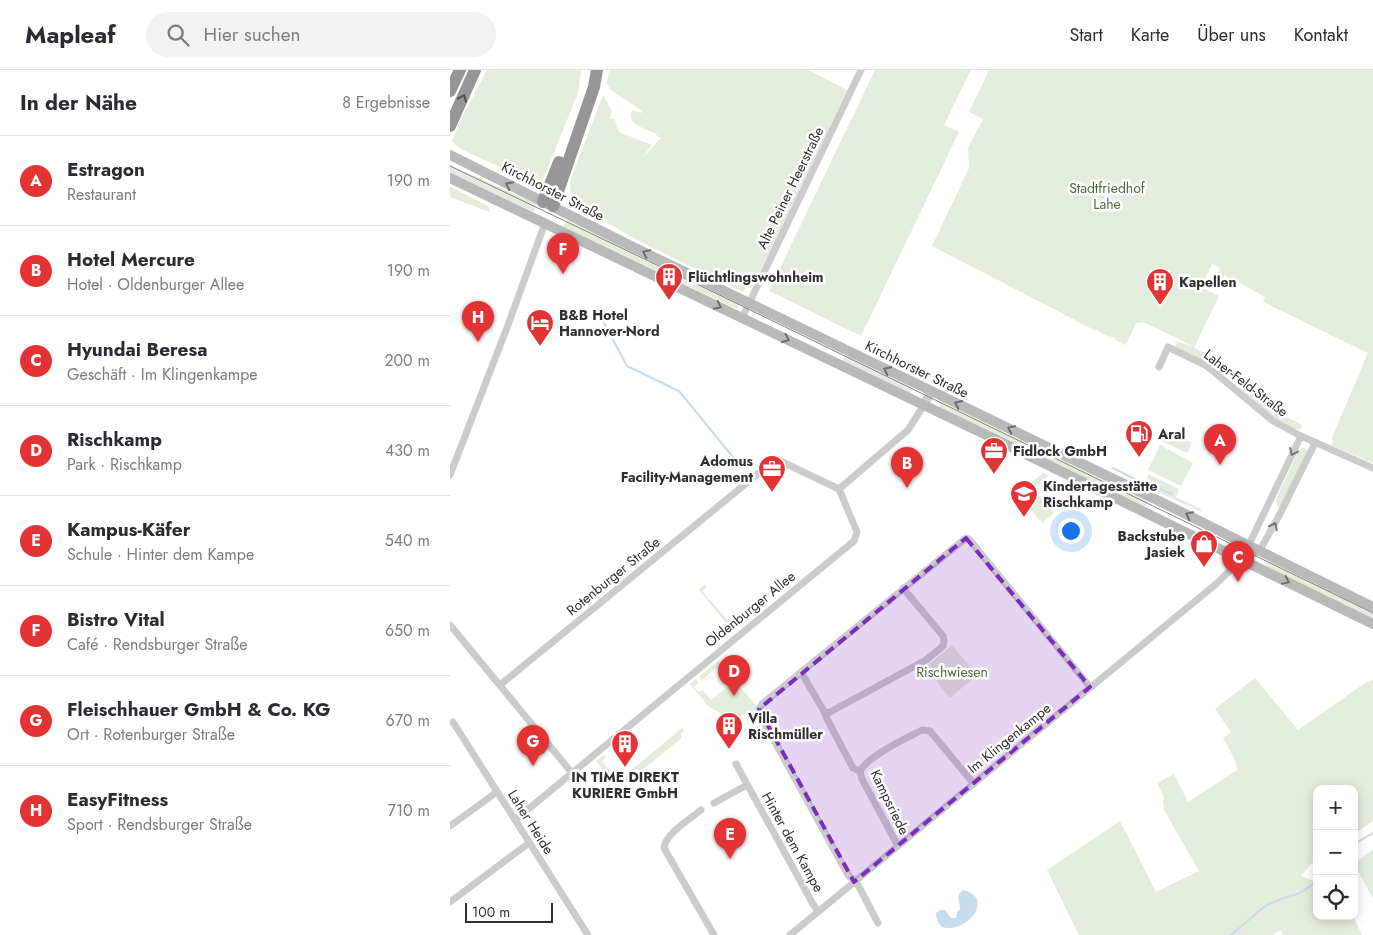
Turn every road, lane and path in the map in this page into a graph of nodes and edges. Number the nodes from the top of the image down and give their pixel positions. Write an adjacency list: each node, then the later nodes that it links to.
1 (460, 70): 6 (highway)
2 (475, 70): 7 (highway, one-way to 2)
3 (592, 70): 10 (highway)
4 (597, 70): 10 (highway)
5 (861, 70): 12 (street, Alte Peiner Heerstraße)
6 (450, 92)
7 (450, 126)
8 (450, 155): 10 (main road, Kirchhorster Straße, one-way to 8)
9 (450, 178): 11 (main road)
10 (548, 204): 11 (main road); 12 (main road, Kirchhorster Straße, one-way to 10)
11 (545, 223): 13 (main road, one-way to 13); 20 (street)
12 (749, 303): 13 (street, Alte Peiner Heerstraße); 15 (main road, Kirchhorster Straße, one-way to 12)
13 (742, 318): 16 (main road, one-way to 16)
14 (1159, 366): 17 (street, Laher-Feld-Straße)
15 (931, 391): 16 (street); 22 (main road, Kirchhorster Straße, one-way to 15)
16 (924, 405): 21 (street); 24 (main road)
17 (1301, 436): 18 (street, Laher-Feld-Straße); 22 (street, one-way to 22)
18 (1315, 443): 19 (street, Laher-Feld-Straße); 23 (street, one-way to 18)
19 (1373, 468)
20 (450, 475)
21 (839, 489): 30 (street, Rotenburger Straße); 36 (street, Oldenburger Allee)
22 (1248, 545): 23 (main road, Kirchhorster Straße); 24 (street)
23 (1260, 550): 24 (street); 26 (main road, Kirchhorster Straße)
24 (1242, 559): 27 (main road, one-way to 27); 31 (street, Im Klingenkampe)
25 (903, 588): 29 (street); 31 (street); 32 (street)
26 (1373, 607)
27 (1373, 624)
28 (450, 625): 30 (street)
29 (801, 672): 32 (street); 46 (street)
30 (500, 685): 36 (street)
31 (1090, 687): 38 (street, Im Klingenkampe)
32 (826, 713): 35 (street)
33 (453, 722): 39 (street, Laher Heide)
34 (736, 764): 37 (street, Hinter dem Kampe)
35 (860, 771): 38 (street, Kampsriede); 45 (street, Kampsriede)
36 (572, 773): 42 (street, Oldenburger Allee)
37 (747, 784): 40 (street, Hinter dem Kampe); 48 (street, Hinter dem Kampe)
38 (974, 784): 45 (street, Im Klingenkampe)
39 (497, 792): 42 (street, Laher Heide); 43 (street)
40 (714, 804)
41 (701, 810): 51 (street)
42 (515, 820): 44 (street, Laher Heide)
43 (450, 826)
44 (529, 842): 47 (street); 50 (street, Laher Heide)
45 (898, 846): 46 (street, Im Klingenkampe)
46 (854, 882): 48 (street, Im Klingenkampe); 49 (street)
47 (450, 902)
48 (818, 911): 52 (street, Im Klingenkampe)
49 (878, 923)
50 (588, 935)
51 (714, 935)
52 (790, 935)

